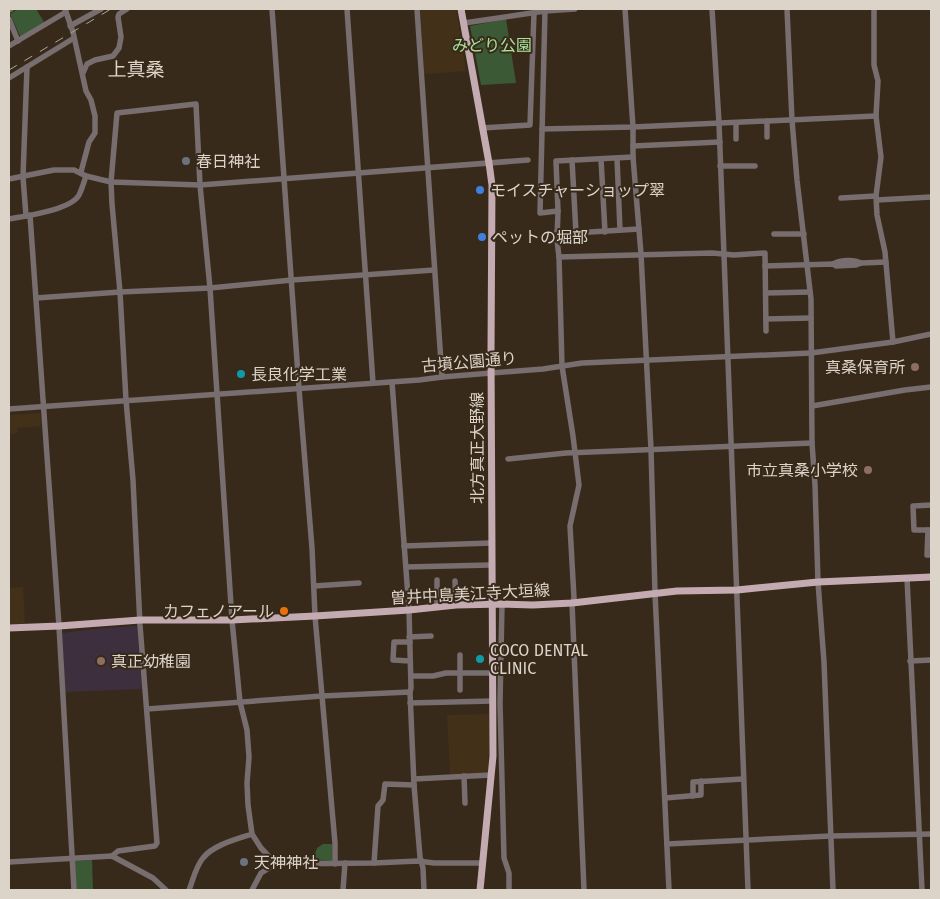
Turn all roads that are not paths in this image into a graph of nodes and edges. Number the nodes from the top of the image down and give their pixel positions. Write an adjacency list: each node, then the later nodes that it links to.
1 (101, 9): 13 (street)
2 (127, 9): 23 (street)
3 (272, 9): 49 (street)
4 (346, 9): 46 (street)
5 (417, 9): 45 (street)
6 (461, 9): 17 (main road, 北方真正大野線)
7 (575, 9): 14 (street)
8 (625, 9): 30 (street)
9 (712, 9): 29 (street)
10 (787, 9): 26 (street)
11 (874, 9): 25 (street)
12 (65, 10): 18 (street); 20 (street)
13 (92, 11): 18 (street)
14 (545, 11): 15 (street); 32 (street)
15 (534, 13): 17 (street); 31 (street)
16 (9, 19): 20 (street)
17 (464, 23): 31 (main road, 北方真正大野線)
18 (70, 26): 19 (street)
19 (74, 38): 22 (street); 23 (street)
20 (18, 41): 21 (street)
21 (9, 46)
22 (27, 67): 24 (street); 48 (street)
23 (82, 75): 47 (street)
24 (9, 78)
25 (876, 116): 26 (street); 54 (street)
26 (792, 120): 27 (street); 65 (street)
27 (767, 121): 28 (street); 33 (street)
28 (736, 122): 29 (street); 34 (street)
29 (719, 123): 30 (street); 35 (street)
30 (633, 127): 32 (street); 36 (street)
31 (482, 128): 42 (main road, 北方真正大野線)
32 (542, 129): 56 (street)
33 (768, 137)
34 (736, 139)
35 (720, 142): 36 (street); 43 (street)
36 (633, 146): 37 (street)
37 (633, 157): 38 (street); 59 (street)
38 (617, 158): 39 (street); 60 (street)
39 (601, 159): 41 (street); 62 (street)
40 (528, 160): 42 (street)
41 (572, 160): 56 (street); 63 (street)
42 (489, 163): 45 (street); 89 (main road, 北方真正大野線)
43 (720, 166): 44 (street); 66 (street)
44 (755, 166)
45 (428, 167): 46 (street); 72 (street)
46 (357, 173): 49 (street); 73 (street)
47 (83, 174): 48 (street); 51 (street); 57 (street)
48 (23, 177): 50 (street); 57 (street)
49 (284, 178): 52 (street); 74 (street)
50 (9, 179)
51 (111, 182): 52 (street); 52 (street); 76 (street)
52 (200, 185): 75 (street)
53 (842, 198): 54 (street)
54 (877, 198): 55 (street); 69 (street)
55 (931, 198)
56 (558, 211): 61 (street)
57 (28, 215): 58 (street); 79 (street)
58 (9, 219)
59 (639, 229): 60 (street); 67 (street)
60 (620, 230): 62 (street)
61 (557, 231): 63 (street); 68 (street)
62 (605, 232): 63 (street)
63 (576, 233)
64 (774, 234): 65 (street)
65 (804, 234): 70 (street)
66 (724, 253): 67 (street); 71 (street); 86 (street)
67 (641, 254): 68 (street); 87 (street)
68 (559, 257): 88 (street)
69 (886, 262): 70 (street); 84 (street)
70 (807, 265): 71 (street); 77 (street)
71 (765, 266): 78 (street)
72 (434, 270): 73 (street); 90 (street)
73 (365, 276): 74 (street); 92 (street)
74 (292, 280): 75 (street); 94 (street)
75 (210, 288): 76 (street); 95 (street)
76 (120, 292): 79 (street); 96 (street)
77 (810, 292): 78 (street); 80 (street)
78 (766, 293): 81 (street)
79 (36, 298): 98 (street)
80 (811, 318): 81 (street); 85 (street)
81 (766, 319): 82 (street)
82 (766, 331)
83 (931, 334): 84 (street, 古墳公園通り)
84 (893, 342): 85 (street, 古墳公園通り)
85 (812, 353): 86 (street, 古墳公園通り); 97 (street)
86 (728, 357): 87 (street, 古墳公園通り); 101 (street)
87 (646, 360): 88 (street, 古墳公園通り); 102 (street)
88 (562, 366): 89 (street, 古墳公園通り); 103 (street)
89 (491, 373): 90 (street, 古墳公園通り); 107 (main road, 北方真正大野線)
90 (442, 376): 91 (street, 古墳公園通り)
91 (392, 382): 92 (street, 古墳公園通り); 108 (street)
92 (373, 383): 94 (street, 古墳公園通り)
93 (931, 387): 97 (street)
94 (299, 389): 95 (street, 古墳公園通り); 118 (street)
95 (216, 394): 96 (street, 古墳公園通り); 129 (street)
96 (126, 400): 98 (street, 古墳公園通り); 128 (street)
97 (812, 406): 100 (street)
98 (43, 407): 99 (street, 古墳公園通り); 130 (street)
99 (9, 409)
100 (812, 443): 101 (street); 116 (street)
101 (732, 446): 102 (street); 119 (street)
102 (651, 449): 103 (street); 120 (street)
103 (576, 453): 104 (street); 121 (street)
104 (508, 459)
105 (931, 505): 106 (street)
106 (930, 530): 109 (street)
107 (491, 543): 108 (street); 110 (main road, 北方真正大野線)
108 (404, 546): 111 (street)
109 (931, 555)
110 (491, 565): 111 (street); 122 (main road, 北方真正大野線)
111 (406, 567): 126 (street)
112 (931, 577): 113 (main road, 曽井中島美江寺大垣線)
113 (907, 578): 116 (main road, 曽井中島美江寺大垣線); 137 (street)
114 (437, 580): 125 (street)
115 (455, 581): 124 (street)
116 (818, 582): 119 (main road, 曽井中島美江寺大垣線); 157 (street)
117 (359, 583): 118 (street)
118 (314, 586): 127 (street)
119 (737, 590): 120 (main road, 曽井中島美江寺大垣線); 150 (street)
120 (655, 593): 121 (main road, 曽井中島美江寺大垣線); 152 (street)
121 (572, 603): 123 (main road, 曽井中島美江寺大垣線); 177 (street)
122 (491, 604): 123 (main road, 曽井中島美江寺大垣線); 124 (main road, 曽井中島美江寺大垣線); 138 (main road, 北方真正大野線)
123 (502, 604): 176 (street)
124 (456, 605): 125 (main road, 曽井中島美江寺大垣線)
125 (437, 607): 126 (main road, 曽井中島美江寺大垣線)
126 (409, 610): 127 (main road, 曽井中島美江寺大垣線); 133 (street)
127 (315, 616): 129 (main road, 曽井中島美江寺大垣線); 143 (street)
128 (140, 620): 129 (main road, 曽井中島美江寺大垣線); 130 (main road, 曽井中島美江寺大垣線); 147 (street)
129 (232, 620): 145 (street)
130 (59, 626): 131 (main road, 曽井中島美江寺大垣線); 161 (street)
131 (9, 628)
132 (431, 636): 133 (street)
133 (410, 640): 136 (street); 136 (street)
134 (460, 655): 139 (street)
135 (931, 660): 137 (street)
136 (410, 661): 140 (street)
137 (910, 661): 155 (street)
138 (492, 672): 139 (street); 144 (main road, 北方真正大野線)
139 (460, 673): 140 (street); 141 (street)
140 (411, 676): 142 (street)
141 (460, 690)
142 (410, 692): 143 (street); 146 (street)
143 (322, 696): 145 (street); 168 (street)
144 (493, 701): 146 (street); 148 (main road, 北方真正大野線)
145 (240, 702): 147 (street); 154 (street)
146 (410, 703): 151 (street)
147 (147, 709): 160 (street)
148 (491, 775): 149 (street); 166 (main road, 北方真正大野線)
149 (464, 776): 151 (street); 153 (street)
150 (743, 779): 152 (street); 158 (street)
151 (414, 782): 163 (street); 165 (street)
152 (665, 798): 159 (street)
153 (466, 803)
154 (252, 834): 167 (street); 171 (street)
155 (919, 834): 156 (street); 157 (street); 181 (street)
156 (931, 834)
157 (830, 836): 158 (street); 180 (street)
158 (746, 841): 159 (street); 179 (street)
159 (667, 844): 178 (street)
160 (112, 856): 161 (street); 169 (street)
161 (72, 858): 162 (street); 170 (street)
162 (9, 862)
163 (422, 862): 165 (street); 166 (street); 174 (street)
164 (346, 863): 165 (street); 168 (street); 173 (street)
165 (374, 863)
166 (483, 863): 175 (main road, 北方真正大野線)
167 (276, 864): 168 (street); 172 (street)
168 (335, 864)
169 (162, 889)
170 (74, 890)
171 (189, 890)
172 (252, 890)
173 (343, 890)
174 (424, 890)
175 (480, 890)
176 (509, 890)
177 (584, 890)
178 (669, 890)
179 (748, 890)
180 (833, 890)
181 (922, 890)

